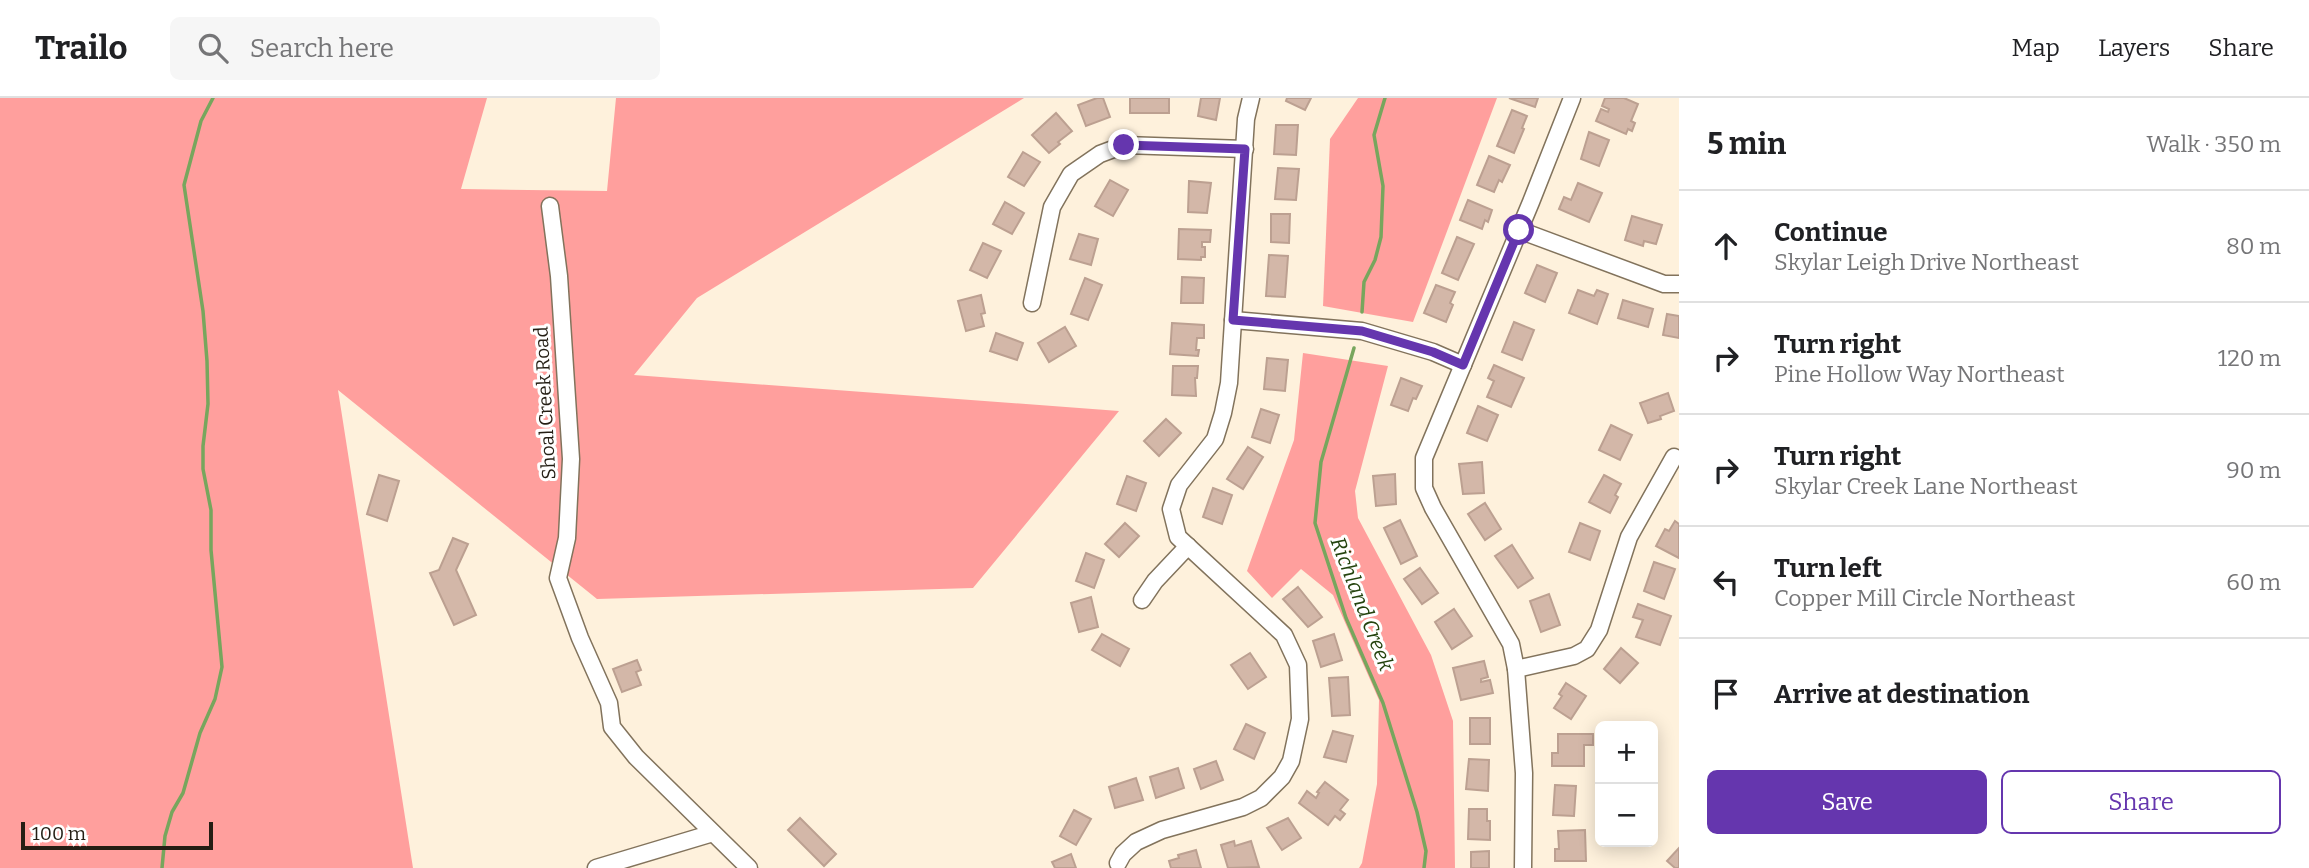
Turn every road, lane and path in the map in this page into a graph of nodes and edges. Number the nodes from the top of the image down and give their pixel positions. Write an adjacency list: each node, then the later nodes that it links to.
1 (1251, 98): 3 (street)
2 (1572, 98): 5 (street)
3 (1245, 149): 7 (street); 8 (street)
4 (550, 206): 14 (street, Shoal Creek Road)
5 (1519, 230): 6 (street); 9 (street)
6 (1679, 284)
7 (1032, 303)
8 (1233, 320): 9 (street); 11 (street)
9 (1463, 365): 13 (street)
10 (1674, 457): 13 (street)
11 (1188, 546): 12 (street); 15 (street)
12 (1142, 600)
13 (1517, 669): 18 (street)
14 (713, 833): 16 (street); 17 (street, Shoal Creek Road)
15 (1118, 863)
16 (596, 868)
17 (749, 868)
18 (1523, 868)

